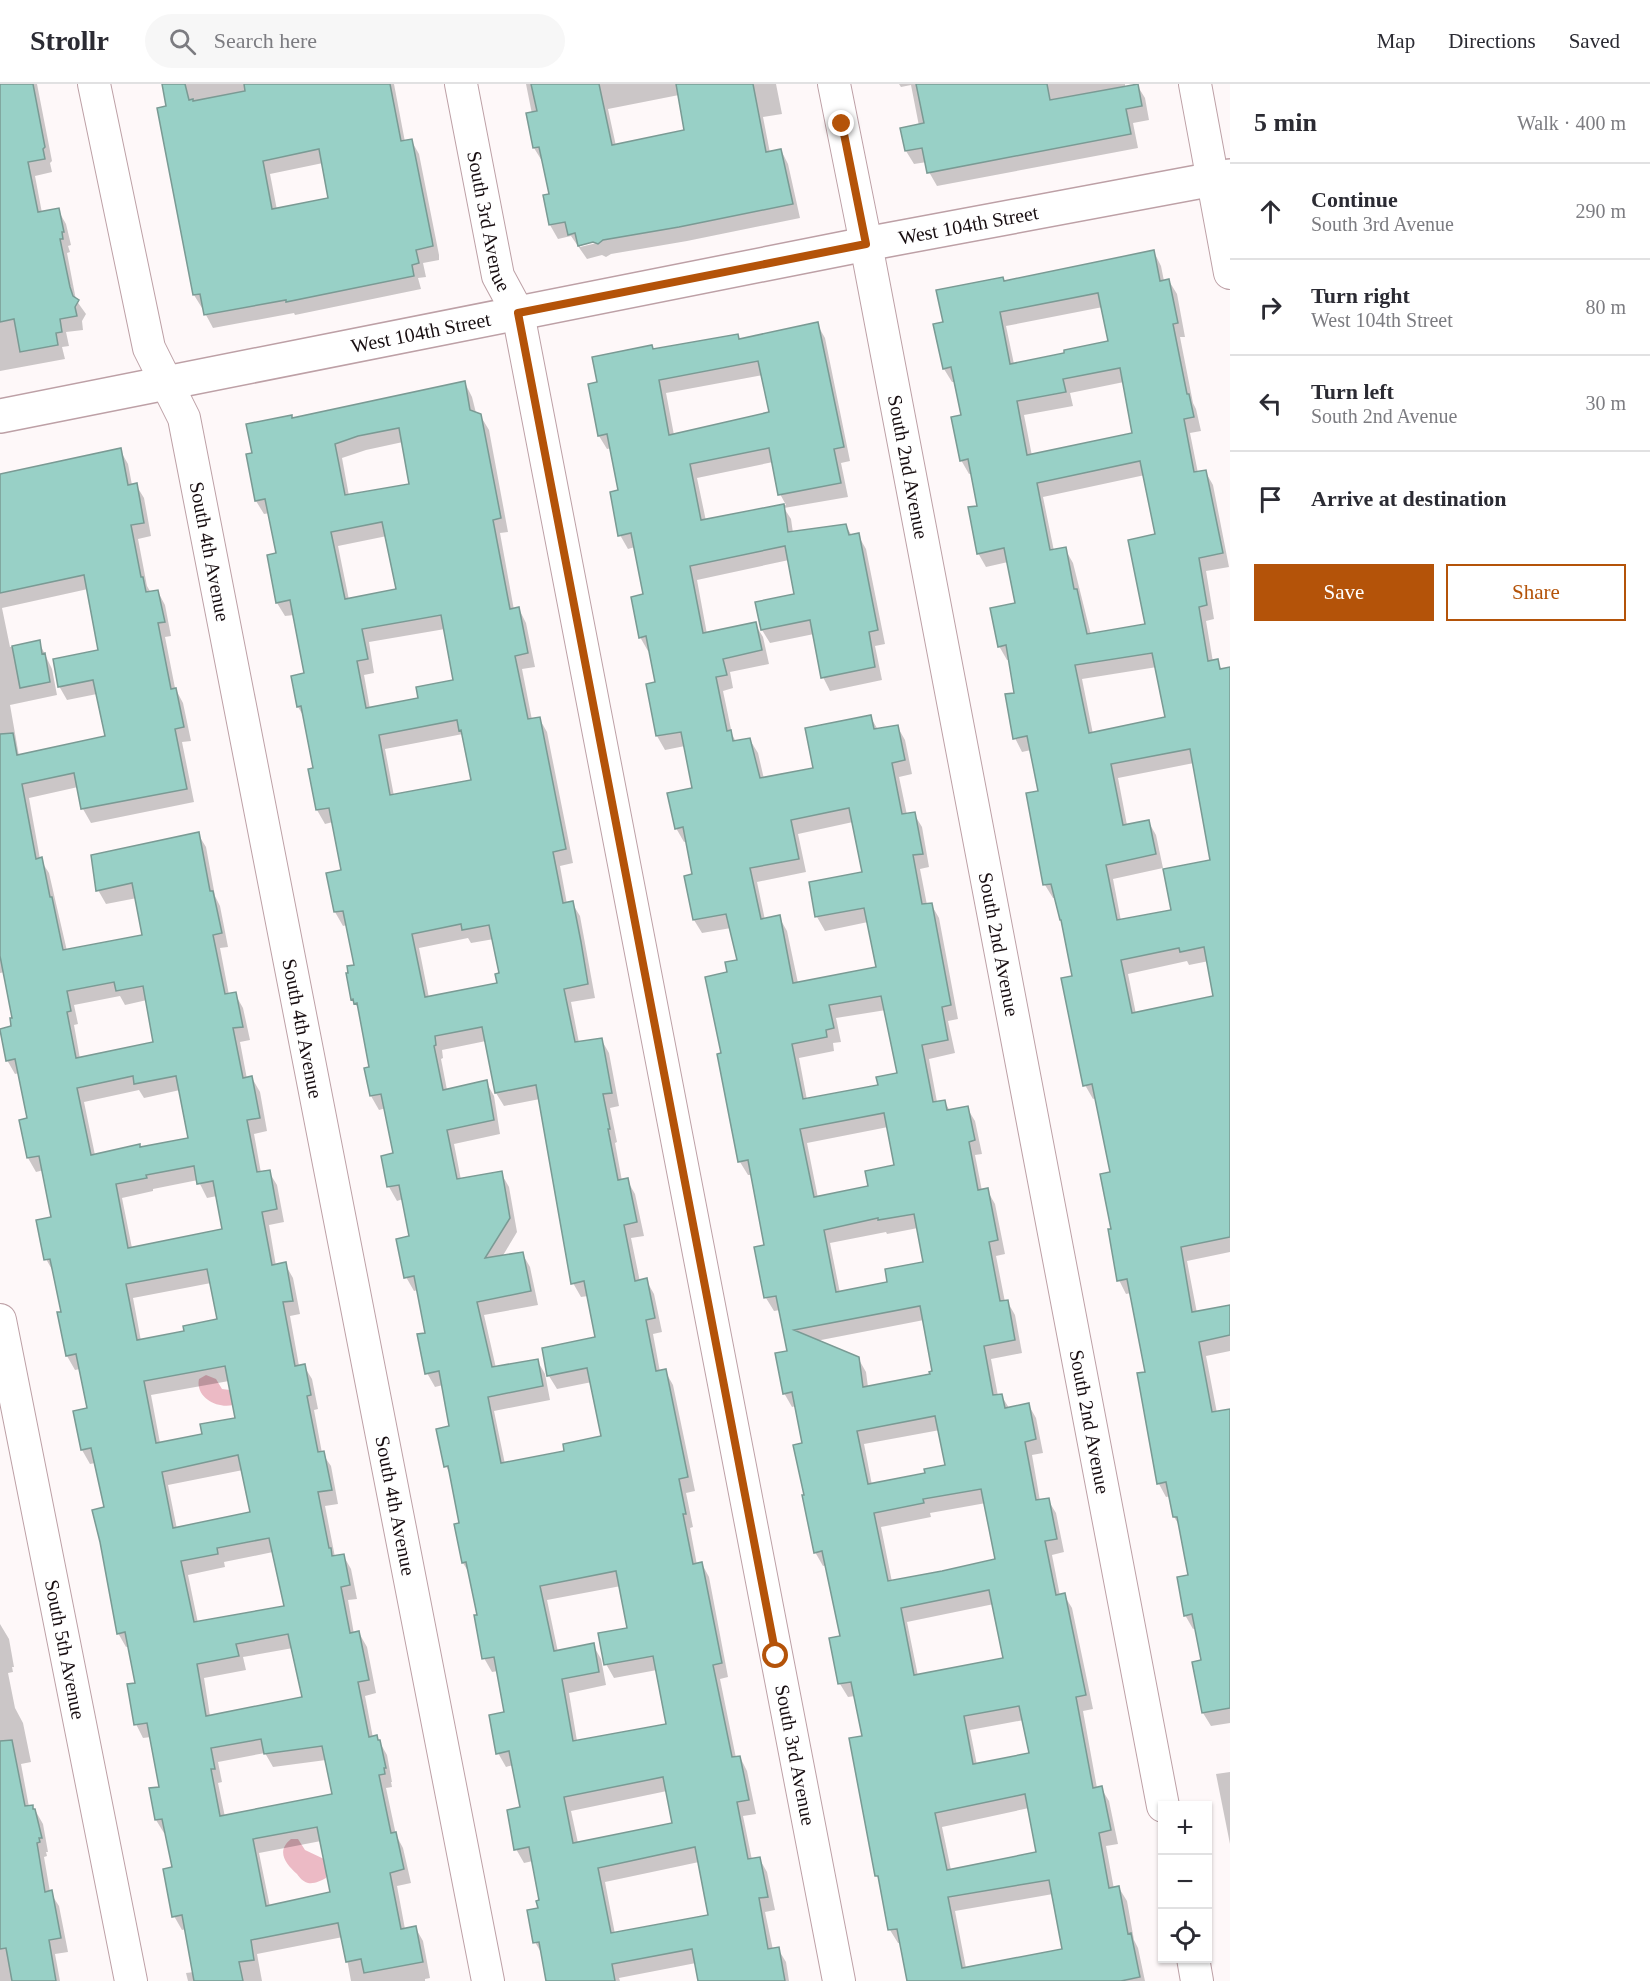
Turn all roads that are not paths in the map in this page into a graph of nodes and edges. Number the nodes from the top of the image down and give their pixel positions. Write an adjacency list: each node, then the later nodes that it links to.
1 (94, 84): 9 (street, South 4th Avenue)
2 (461, 84): 8 (street, South 3rd Avenue)
3 (834, 84): 6 (street, South 2nd Avenue)
4 (1195, 84): 5 (street)
5 (1221, 178): 6 (street, West 104th Street); 7 (street)
6 (866, 244): 8 (street, West 104th Street); 12 (street, South 2nd Avenue)
7 (1230, 273)
8 (518, 313): 9 (street, West 104th Street); 16 (street, South 3rd Avenue)
9 (166, 383): 10 (street, West 104th Street); 15 (street, South 4th Avenue)
10 (0, 416)
11 (0, 1320): 14 (street, South 5th Avenue)
12 (1162, 1801)
13 (1193, 1963): 17 (street)
14 (131, 1981)
15 (488, 1981)
16 (839, 1981)
17 (1197, 1981)

